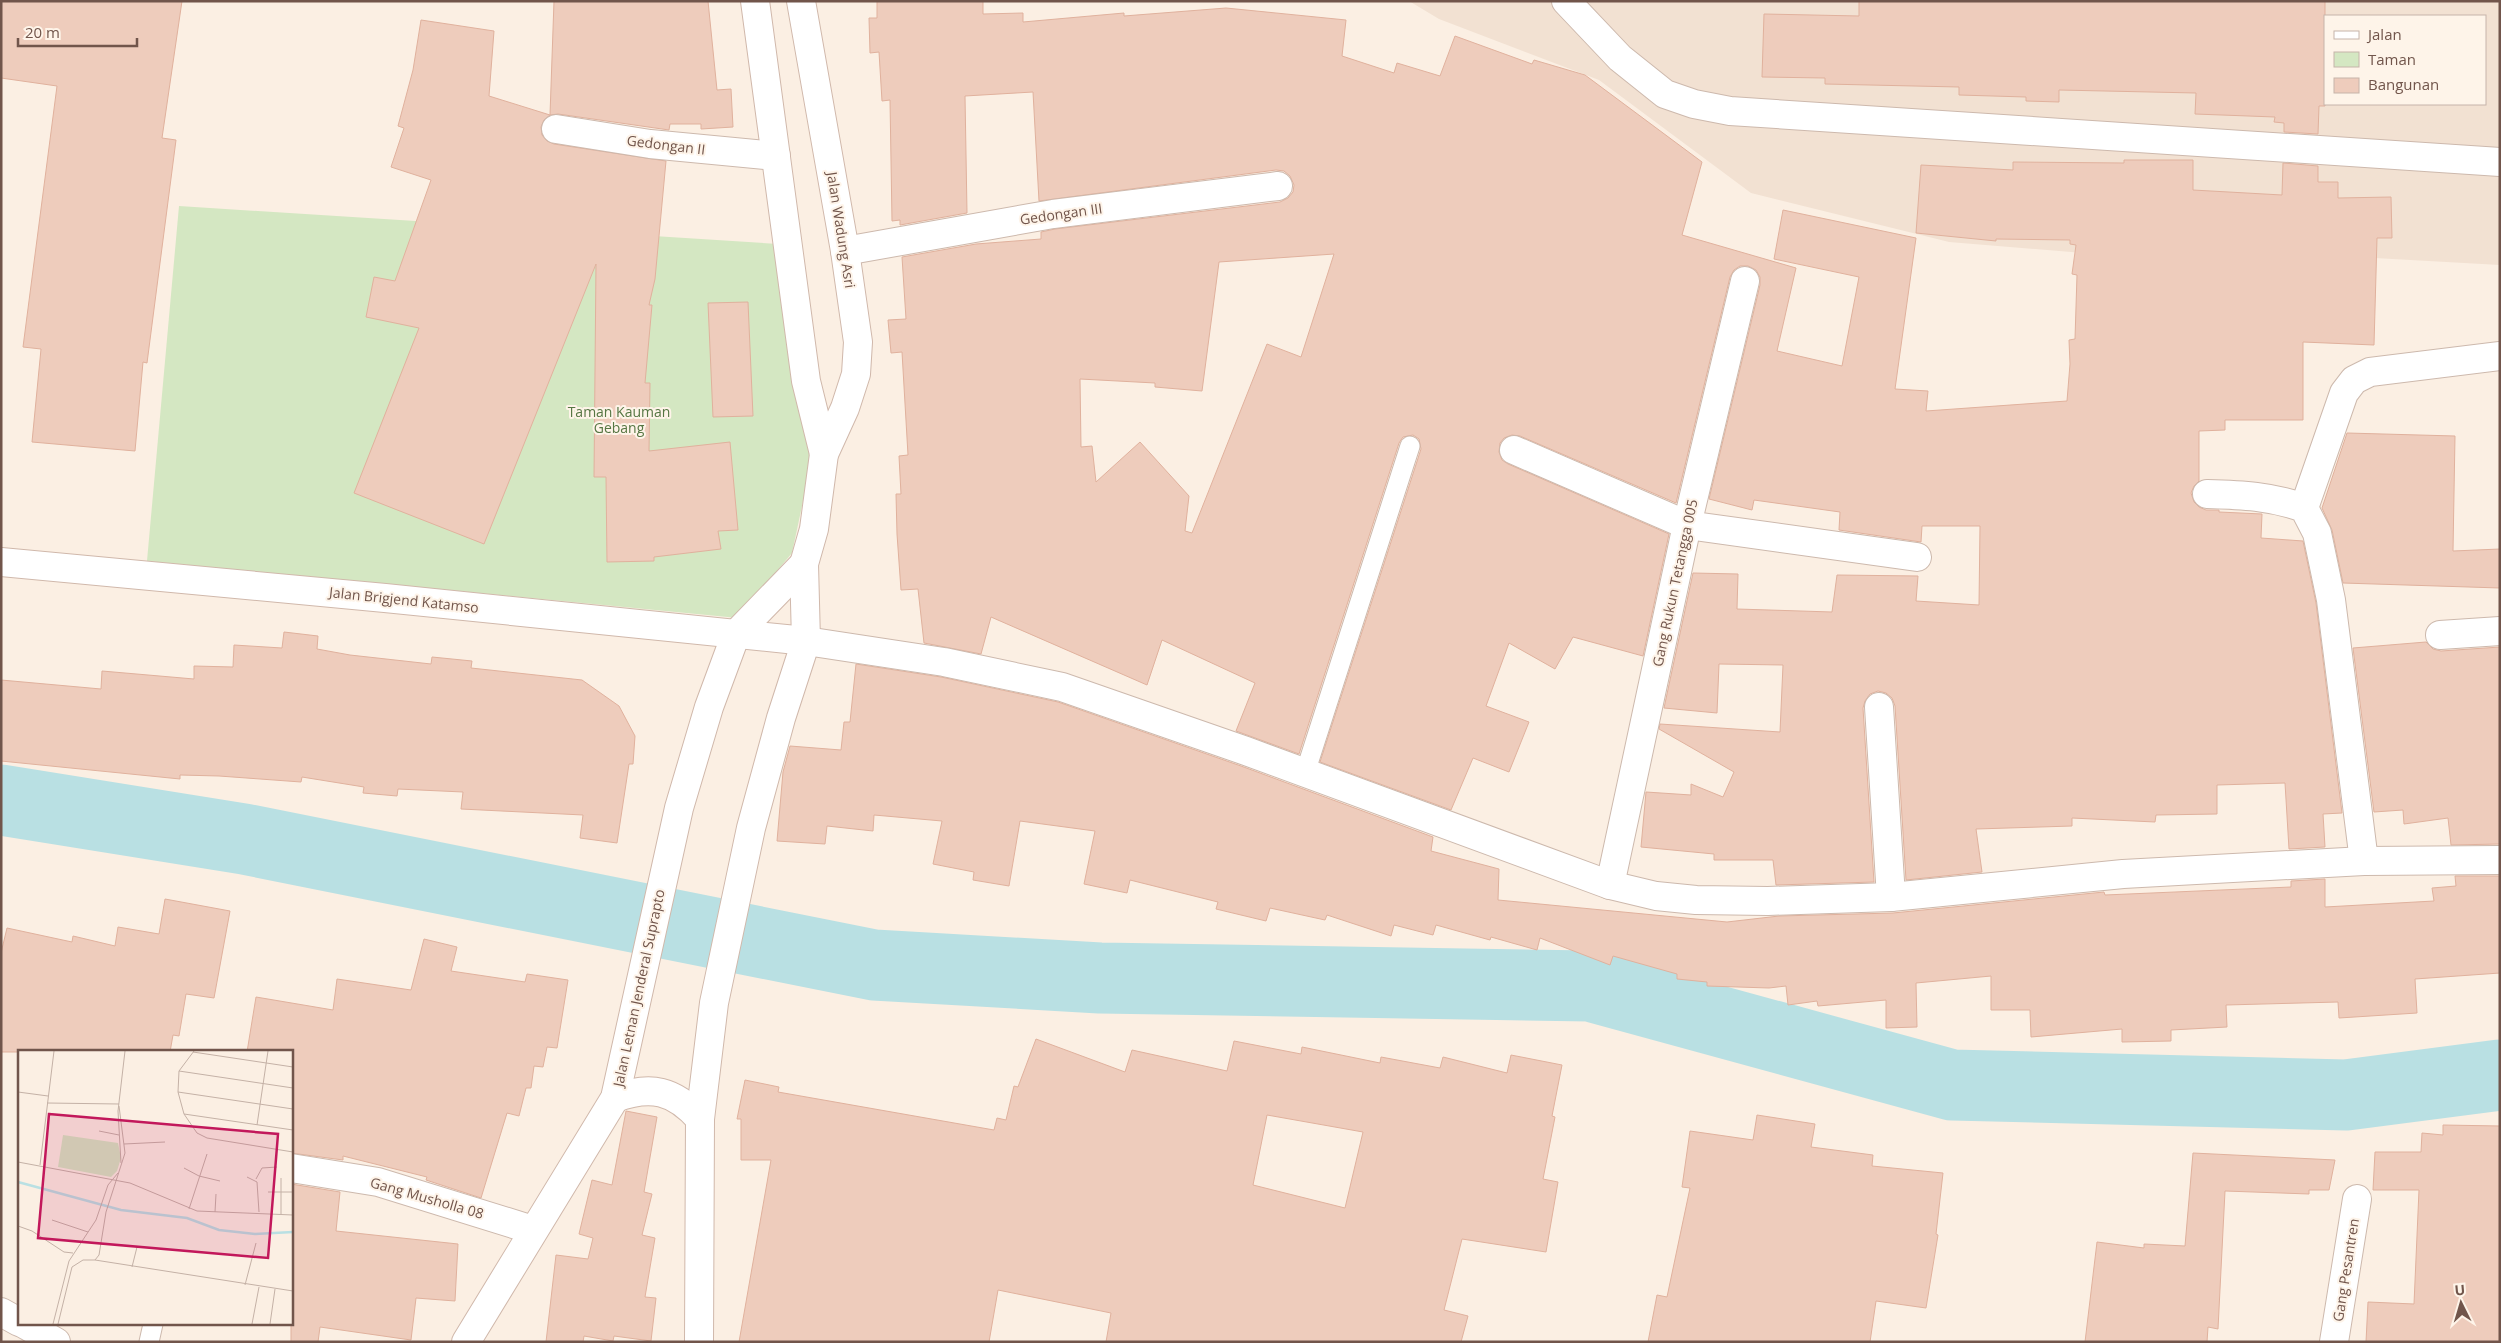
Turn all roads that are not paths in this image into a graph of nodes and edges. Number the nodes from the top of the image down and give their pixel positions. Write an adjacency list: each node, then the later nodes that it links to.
1 (755, 1): 5 (street, Jalan Wadung Asri)
2 (801, 1): 8 (street, Jalan Wadung Asri)
3 (1566, 1): 6 (street)
4 (556, 128): 5 (street, Gedongan II)
5 (776, 156): 13 (street, Jalan Wadung Asri)
6 (2500, 162)
7 (1278, 186): 8 (street, Gedongan III)
8 (845, 251): 13 (street, Jalan Wadung Asri)
9 (1745, 281): 16 (street, Gang Rukun Tetangga 005)
10 (2500, 356): 15 (street)
11 (1410, 446): 25 (lane)
12 (1514, 450): 16 (street)
13 (824, 454): 19 (street, Jalan Wadung Asri)
14 (2207, 494): 15 (street)
15 (2304, 508): 27 (street)
16 (1687, 525): 17 (street); 28 (street, Gang Rukun Tetangga 005)
17 (1917, 557)
18 (1, 562): 21 (street, Jalan Brigjend Katamso)
19 (804, 564): 21 (street, Jalan Wadung Asri); 23 (street, Jalan Wadung Asri)
20 (2500, 631): 22 (street)
21 (736, 634): 23 (street, Jalan Brigjend Katamso); 30 (street, Jalan Letnan Jenderal Suprapto)
22 (2440, 635)
23 (806, 641): 25 (street, Jalan Brigjend Katamso); 31 (street)
24 (1879, 707): 29 (street)
25 (1304, 772): 28 (street, Jalan Brigjend Katamso)
26 (2500, 860): 27 (street, Jalan Brigjend Katamso)
27 (2364, 861): 29 (street, Jalan Brigjend Katamso)
28 (1610, 885): 29 (street, Jalan Brigjend Katamso)
29 (1891, 897)
30 (615, 1098): 31 (street); 34 (street, Jalan Letnan Jenderal Suprapto)
31 (700, 1118): 42 (street)
32 (292, 1168): 34 (street, Gang Musholla 08)
33 (2357, 1199): 43 (street, Gang Pesantren)
34 (532, 1230): 41 (street, Jalan Letnan Jenderal Suprapto)
35 (1, 1312): 36 (street)
36 (18, 1321)
37 (28, 1326): 39 (street)
38 (153, 1326): 40 (lane)
39 (56, 1342)
40 (149, 1342)
41 (466, 1342)
42 (699, 1342)
43 (2334, 1342)

